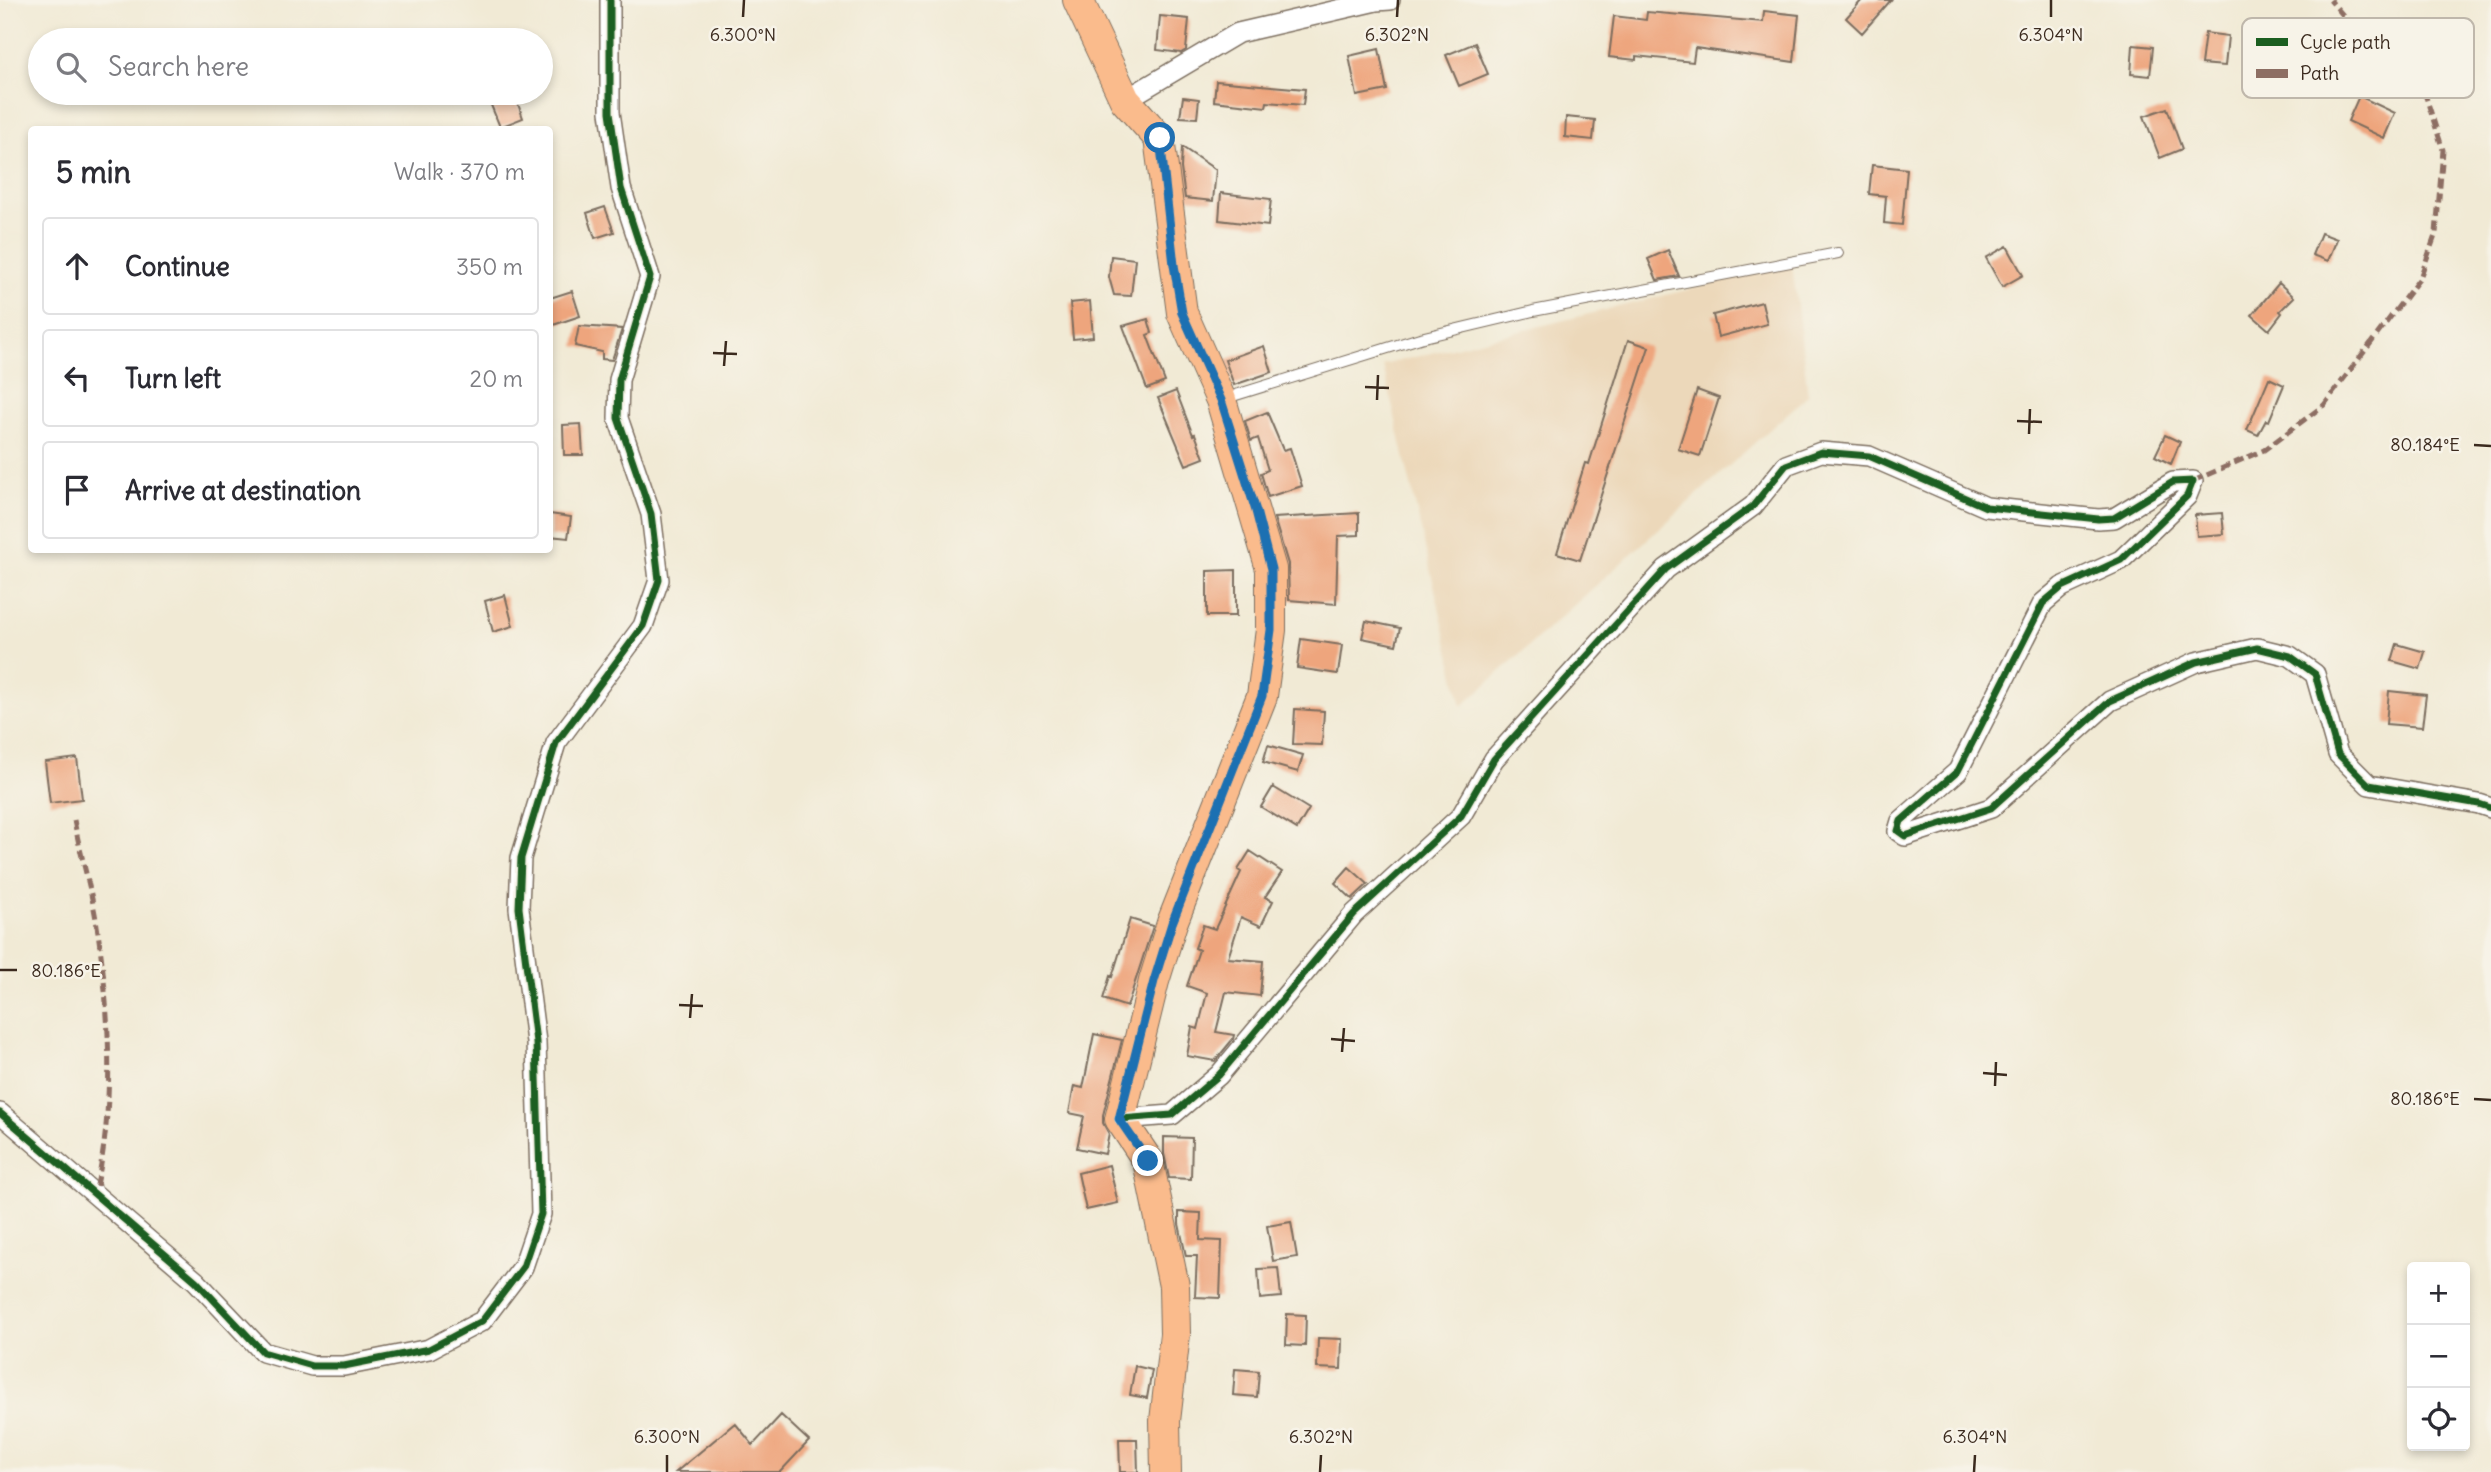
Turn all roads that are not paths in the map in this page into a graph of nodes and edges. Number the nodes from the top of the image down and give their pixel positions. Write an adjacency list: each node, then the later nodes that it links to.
1 (610, 0): 8 (street)
2 (1077, 0): 4 (main road)
3 (1381, 0): 4 (street)
4 (1125, 100): 6 (main road)
5 (1838, 253): 6 (lane)
6 (1221, 400): 9 (main road)
7 (2491, 808): 9 (street)
8 (0, 1112)
9 (1119, 1119): 10 (main road)
10 (1166, 1472)

